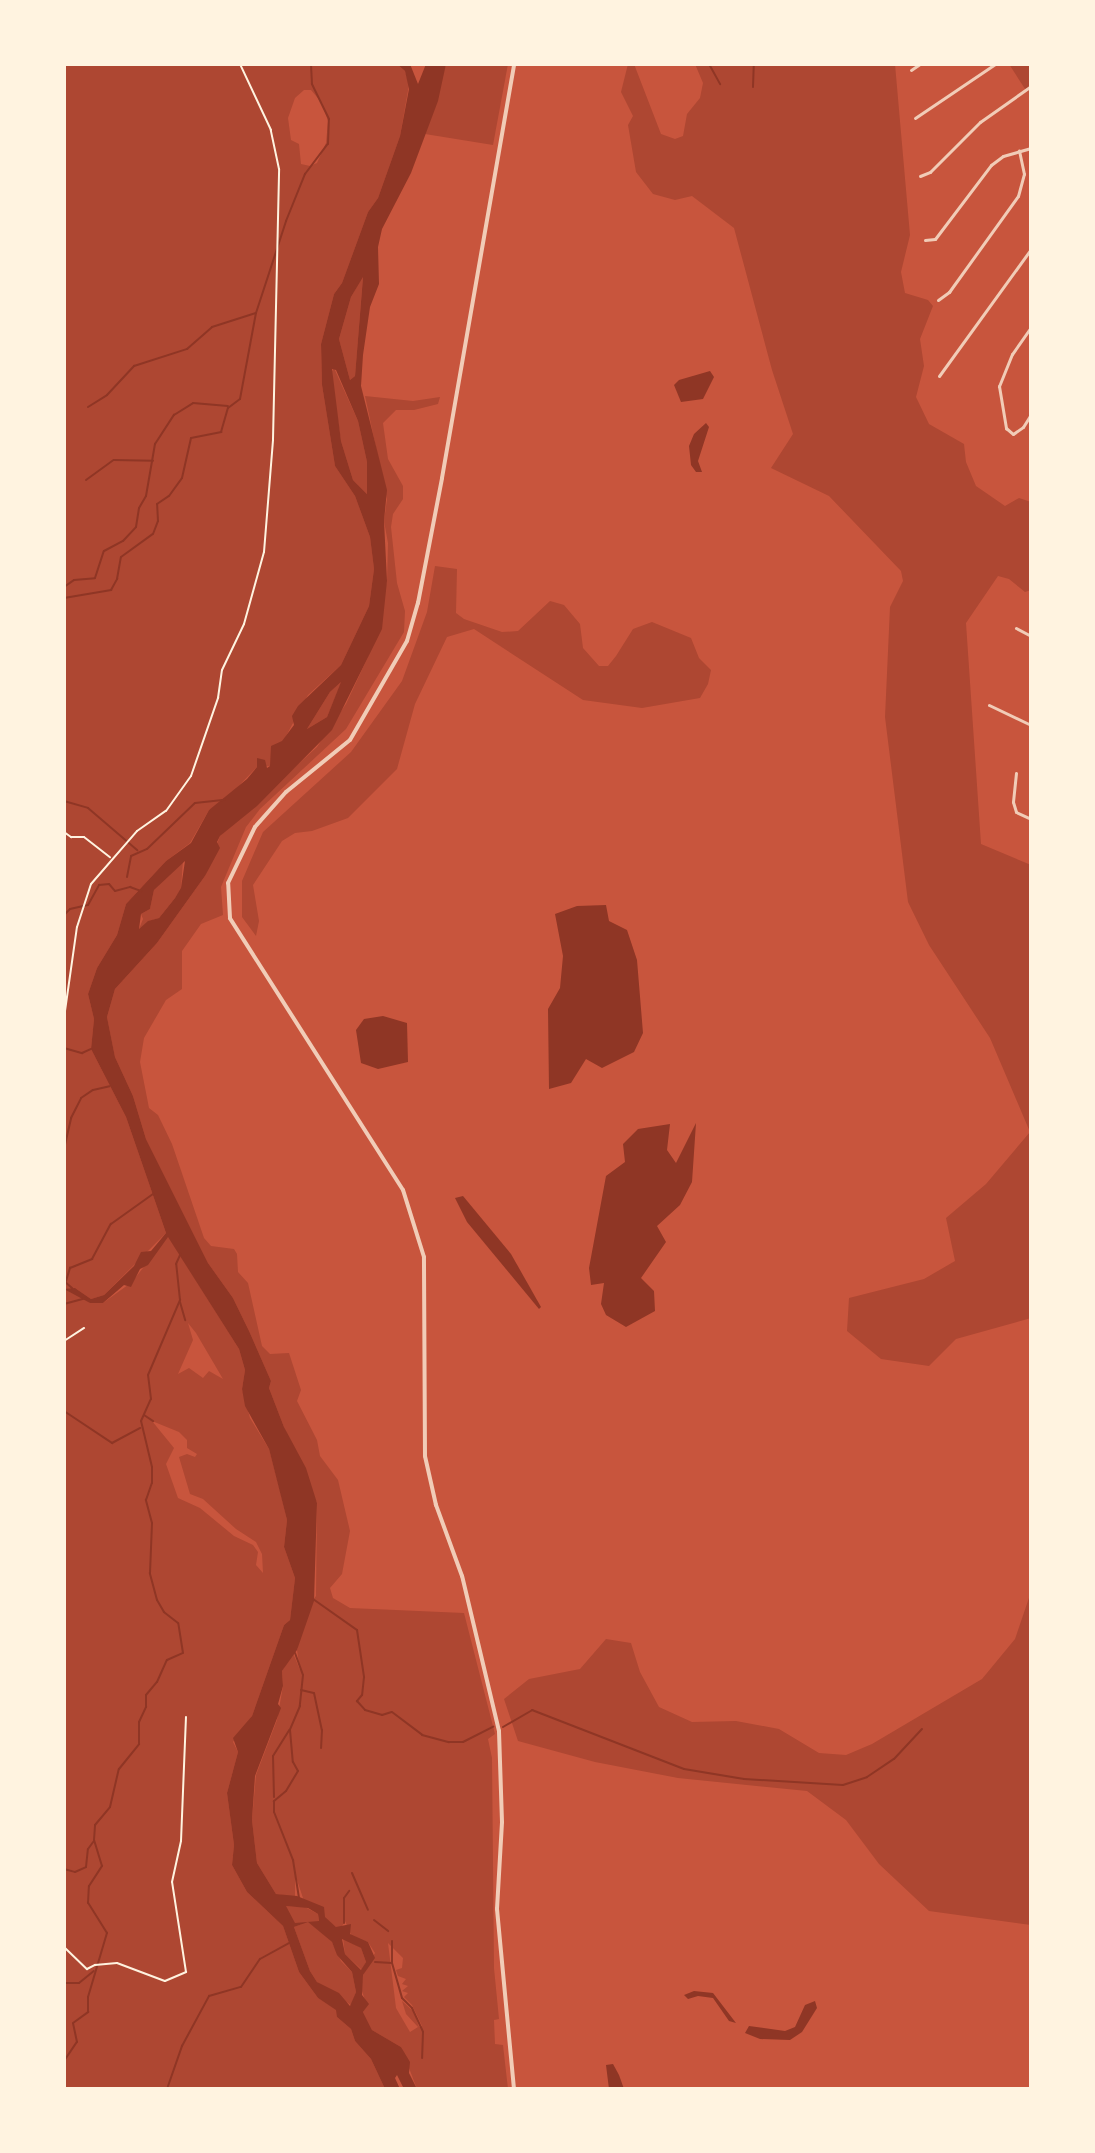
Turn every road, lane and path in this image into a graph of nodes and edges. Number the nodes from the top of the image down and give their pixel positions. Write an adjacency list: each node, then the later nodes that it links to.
1 (240, 64): 24 (path)
2 (514, 64): 32 (street)
3 (920, 64): 5 (street)
4 (995, 64): 7 (street)
5 (911, 70)
6 (1031, 86): 10 (street)
7 (915, 118)
8 (1031, 148): 9 (street)
9 (1019, 151): 11 (street); 13 (street)
10 (920, 176)
11 (925, 240)
12 (1031, 249): 15 (street)
13 (938, 300)
14 (1031, 327): 16 (street)
15 (939, 376)
16 (1031, 414)
17 (1016, 628): 18 (street)
18 (1031, 636)
19 (989, 705): 20 (street)
20 (1031, 725)
21 (1016, 773): 22 (street)
22 (1031, 819)
23 (64, 832): 24 (path)
24 (111, 858): 25 (path)
25 (64, 1018)
26 (64, 1245): 27 (path)
27 (64, 1262)
28 (84, 1328): 29 (path)
29 (64, 1341)
30 (186, 1717): 31 (path)
31 (64, 1947)
32 (514, 2089)

